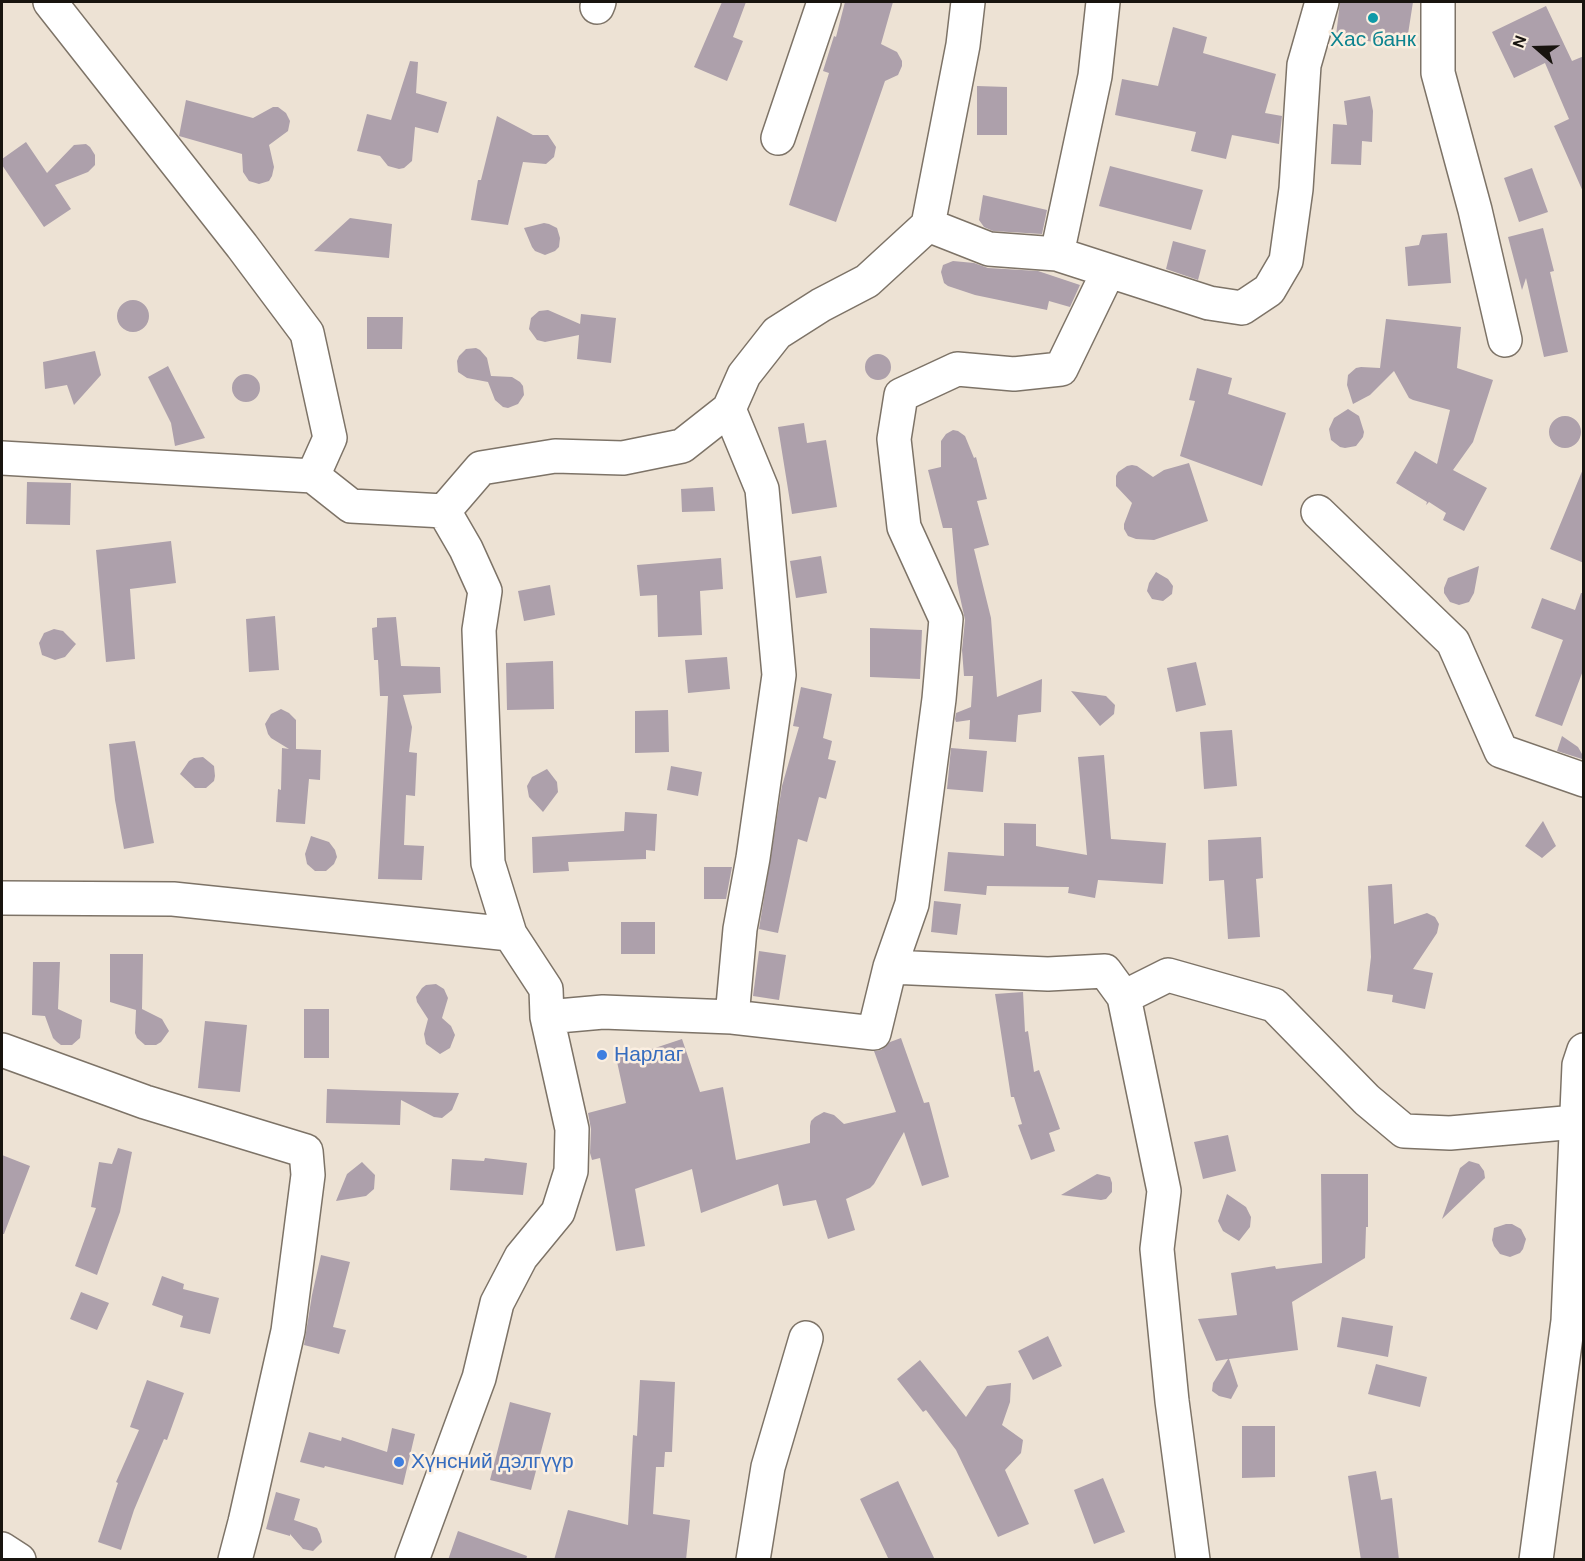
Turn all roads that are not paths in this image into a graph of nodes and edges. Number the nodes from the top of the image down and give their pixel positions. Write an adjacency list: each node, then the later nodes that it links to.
1 (50, 2): 14 (street)
2 (824, 2): 7 (street)
3 (968, 2): 8 (street)
4 (1103, 2): 9 (street)
5 (1322, 2): 10 (street)
6 (1438, 2): 11 (street)
7 (778, 138)
8 (928, 225): 9 (street); 12 (street)
9 (1057, 254): 10 (street)
10 (1108, 272): 20 (street)
11 (1505, 340)
12 (729, 409): 15 (street); 23 (street)
13 (2, 458): 14 (street)
14 (313, 476): 15 (street)
15 (444, 511): 19 (street)
16 (1318, 512): 17 (street)
17 (1584, 780)
18 (2, 898): 19 (street)
19 (510, 934): 22 (street)
20 (890, 967): 21 (street); 23 (street)
21 (1124, 997): 26 (street); 33 (street)
22 (547, 1017): 23 (street); 31 (street)
23 (732, 1017)
24 (2, 1050): 30 (street)
25 (1584, 1050): 26 (street)
26 (1576, 1122): 34 (street)
27 (806, 1338): 32 (street)
28 (2, 1549): 29 (street)
29 (19, 1560)
30 (235, 1560)
31 (412, 1560)
32 (753, 1560)
33 (1193, 1560)
34 (1536, 1560)

